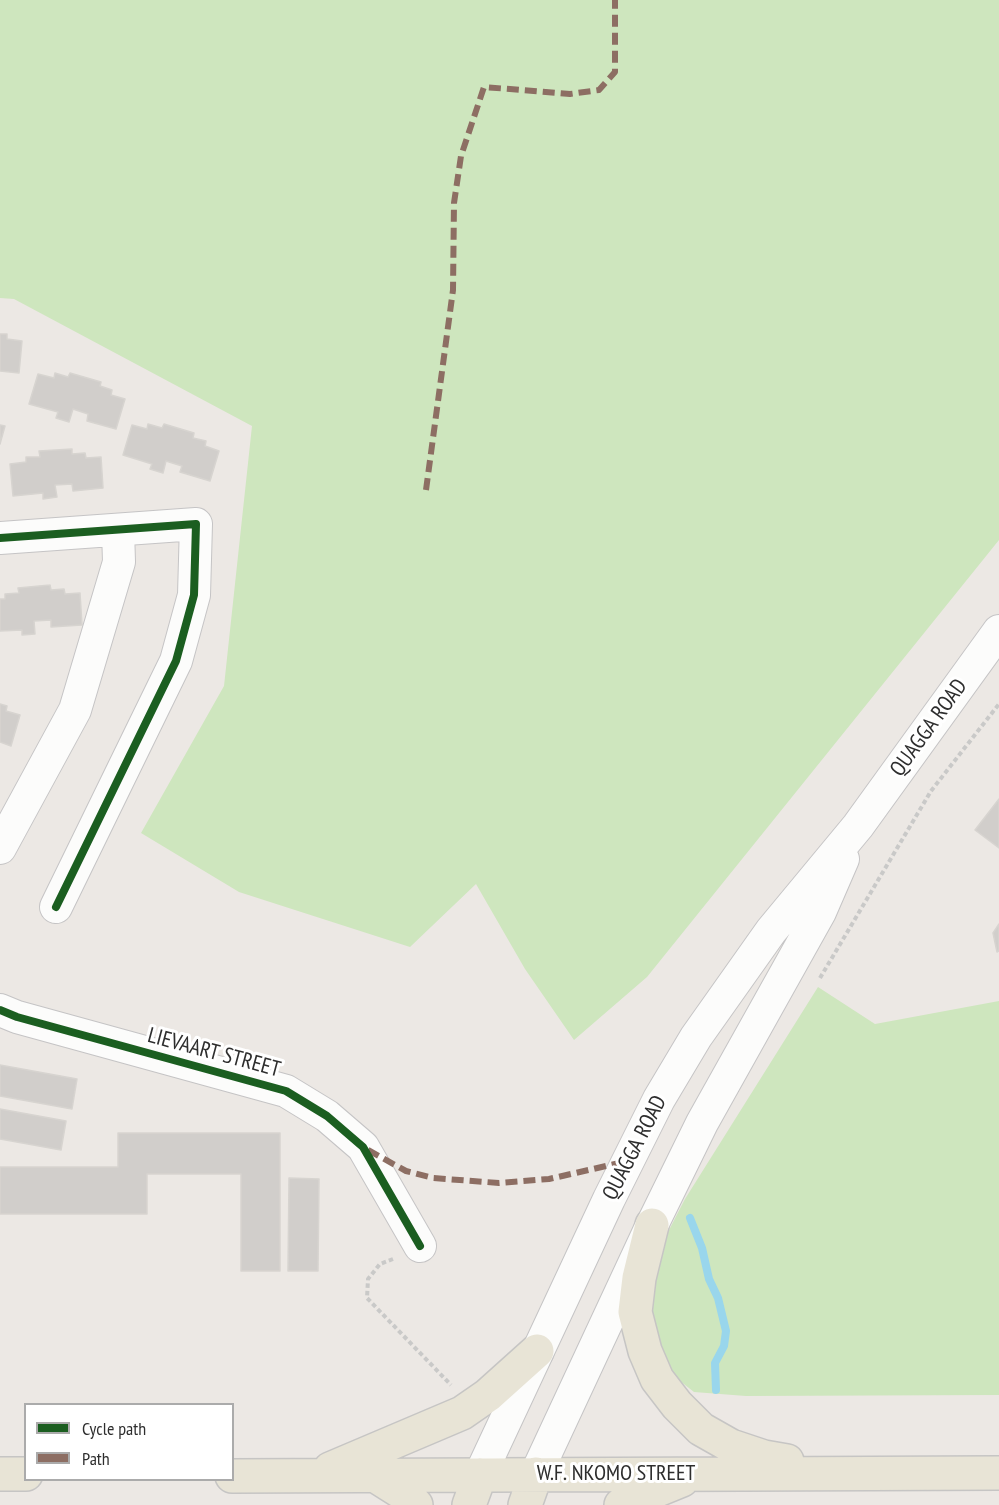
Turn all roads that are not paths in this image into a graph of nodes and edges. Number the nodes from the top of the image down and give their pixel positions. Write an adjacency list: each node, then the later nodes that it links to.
1 (118, 530): 2 (street); 5 (street); 6 (street)
2 (0, 538)
3 (999, 631): 4 (street, QUAGGA ROAD)
4 (858, 826): 8 (street, QUAGGA ROAD); 10 (street, QUAGGA ROAD)
5 (0, 848)
6 (56, 908)
7 (0, 1010): 9 (street, LIEVAART STREET)
8 (652, 1225): 14 (street, QUAGGA ROAD); 16 (main road)
9 (420, 1246)
10 (537, 1351): 18 (main road); 20 (street, QUAGGA ROAD)
11 (999, 1473): 16 (main road, W.F. NKOMO STREET)
12 (0, 1474): 13 (main road)
13 (24, 1474)
14 (536, 1474): 15 (main road, W.F. NKOMO STREET); 20 (main road, W.F. NKOMO STREET); 22 (main road, QUAGGA ROAD)
15 (698, 1474): 16 (main road, W.F. NKOMO STREET); 23 (main road)
16 (883, 1474)
17 (234, 1476): 18 (main road, W.F. NKOMO STREET)
18 (314, 1476): 19 (main road, W.F. NKOMO STREET)
19 (376, 1476): 20 (main road, W.F. NKOMO STREET); 21 (main road)
20 (475, 1490)
21 (416, 1505)
22 (525, 1505)
23 (621, 1505)

